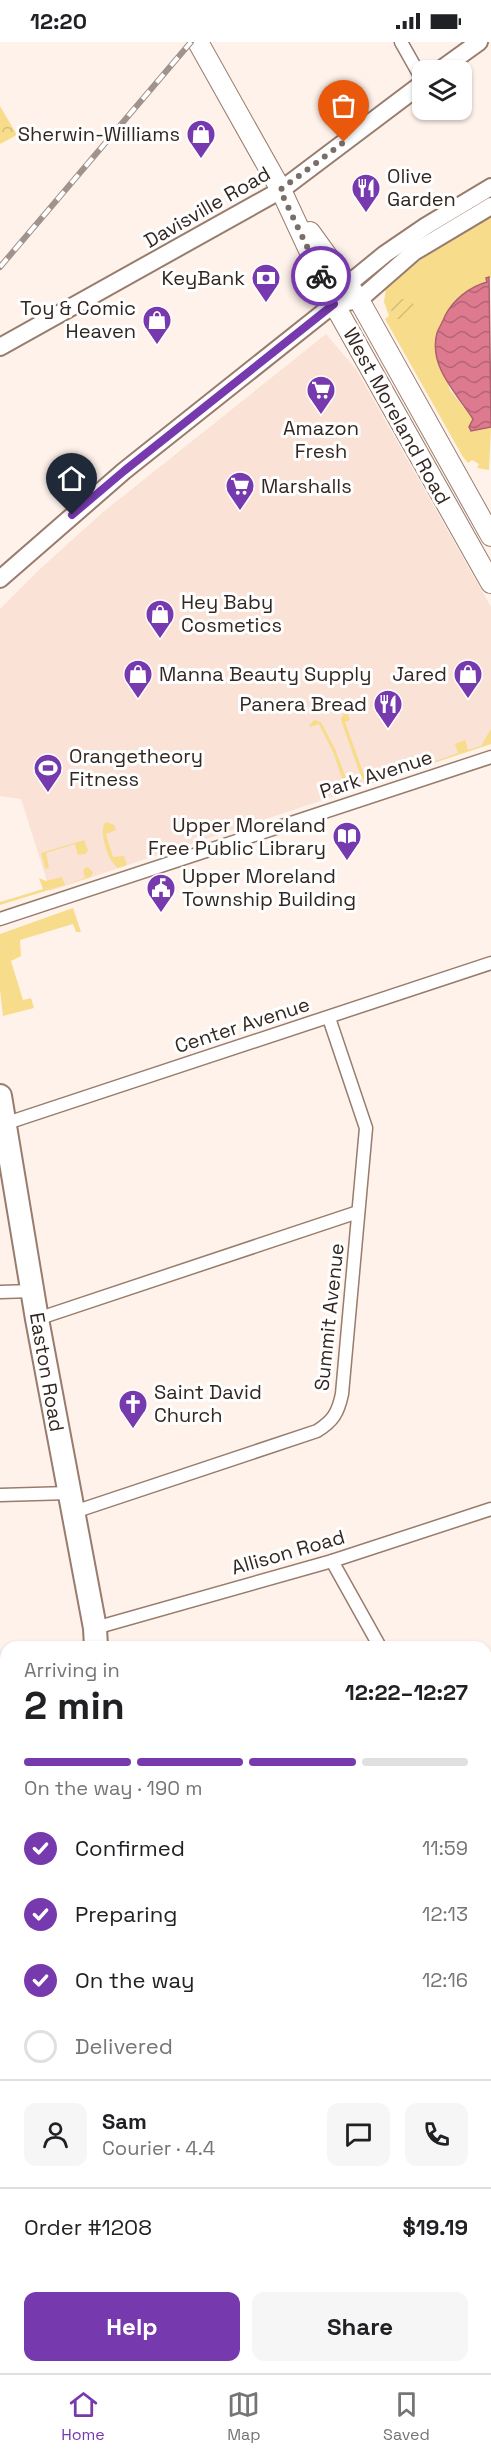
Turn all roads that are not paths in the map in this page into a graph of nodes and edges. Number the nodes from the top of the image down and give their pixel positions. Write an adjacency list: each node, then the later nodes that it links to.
1 (198, 42): 8 (main road)
2 (401, 42): 5 (street)
3 (479, 42): 4 (main road)
4 (454, 60)
5 (412, 62)
6 (412, 90): 8 (main road, Davisville Road)
7 (491, 188): 10 (main road)
8 (280, 190): 10 (main road, West Moreland Road); 11 (main road, West Moreland Road); 12 (main road, Davisville Road)
9 (491, 206): 10 (main road)
10 (353, 292): 11 (main road); 13 (main road, West Moreland Road)
11 (334, 304): 14 (main road); 15 (main road, West Moreland Road)
12 (0, 347)
13 (491, 536)
14 (0, 579)
15 (491, 583)
16 (491, 757): 17 (street, Park Avenue)
17 (0, 919)
18 (491, 963): 19 (street, Center Avenue)
19 (329, 1018): 21 (street, Center Avenue); 22 (street, Summit Avenue)
20 (0, 1096): 21 (highway, Easton Road)
21 (2, 1124): 23 (highway, Easton Road)
22 (358, 1212): 25 (street); 27 (street, Summit Avenue)
23 (33, 1291): 24 (street); 25 (highway, Easton Road)
24 (0, 1292)
25 (37, 1319): 27 (highway, Easton Road)
26 (0, 1495): 27 (street, Summit Avenue)
27 (71, 1502): 30 (highway, Easton Road)
28 (491, 1509): 29 (street, Allison Road)
29 (332, 1561): 30 (street, Allison Road); 31 (street)
30 (95, 1637)
31 (377, 1641)

